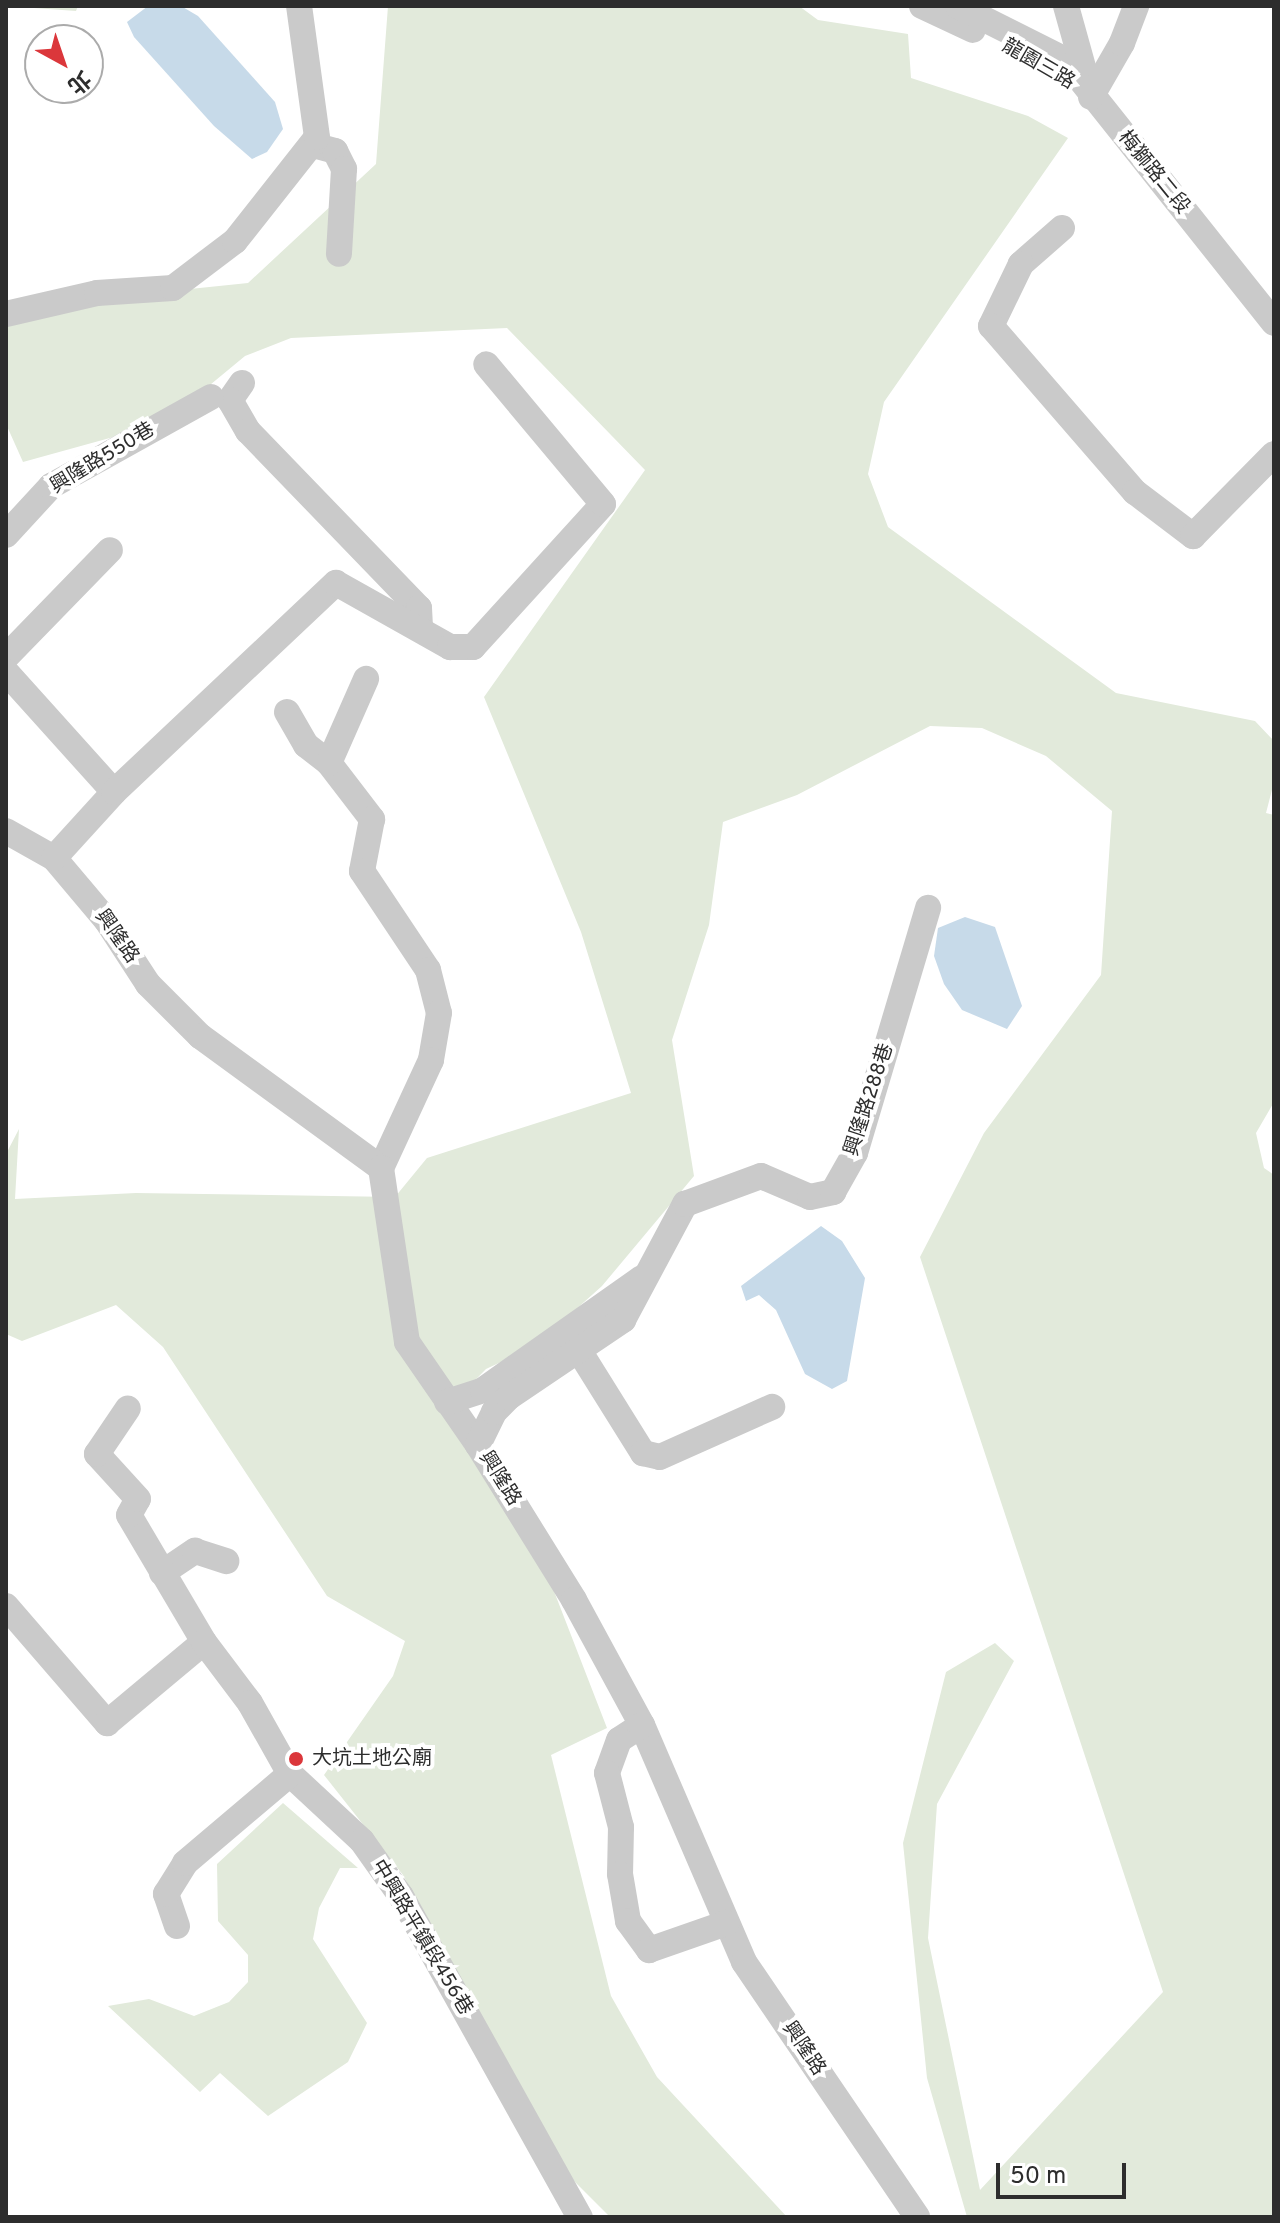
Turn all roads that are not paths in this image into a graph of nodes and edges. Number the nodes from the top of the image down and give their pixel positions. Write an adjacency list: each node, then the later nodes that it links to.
1 (299, 6): 7 (street)
2 (922, 6): 6 (street, 龍園三路)
3 (958, 6): 6 (street, 龍園三路)
4 (1066, 6): 6 (street, 梅獅路二段)
5 (1136, 6): 6 (street)
6 (1091, 97): 11 (street, 梅獅路二段)
7 (313, 145): 9 (street); 10 (street)
8 (1062, 228): 15 (street)
9 (339, 254)
10 (6, 314)
11 (1274, 323)
12 (486, 364): 18 (street)
13 (242, 383): 18 (street)
14 (211, 397): 16 (street, 興隆路550巷)
15 (1274, 454)
16 (6, 535)
17 (110, 550): 19 (street)
18 (420, 628): 24 (street)
19 (6, 657)
20 (6, 672): 24 (street)
21 (366, 679): 23 (street)
22 (287, 712): 23 (street)
23 (329, 763): 28 (street)
24 (114, 792): 26 (street)
25 (6, 831): 26 (street, 興隆路)
26 (54, 858): 28 (street, 興隆路)
27 (928, 908): 29 (street, 興隆路288巷)
28 (381, 1168): 31 (street, 興隆路)
29 (645, 1276): 30 (street, 興隆路288巷); 31 (street)
30 (578, 1349): 32 (street); 34 (street, 興隆路288巷)
31 (447, 1402): 34 (street, 興隆路)
32 (772, 1407)
33 (128, 1408): 36 (street, 中興路平鎮段456巷)
34 (478, 1445): 39 (street, 興隆路)
35 (226, 1561): 36 (street)
36 (162, 1573): 38 (street, 中興路平鎮段456巷)
37 (11, 1624): 38 (street)
38 (204, 1642): 40 (street, 中興路平鎮段456巷)
39 (642, 1725): 41 (street, 興隆路); 41 (street)
40 (290, 1774): 42 (street); 43 (street, 中興路平鎮段456巷)
41 (726, 1923): 44 (street, 興隆路)
42 (177, 1926)
43 (580, 2217)
44 (917, 2217)

